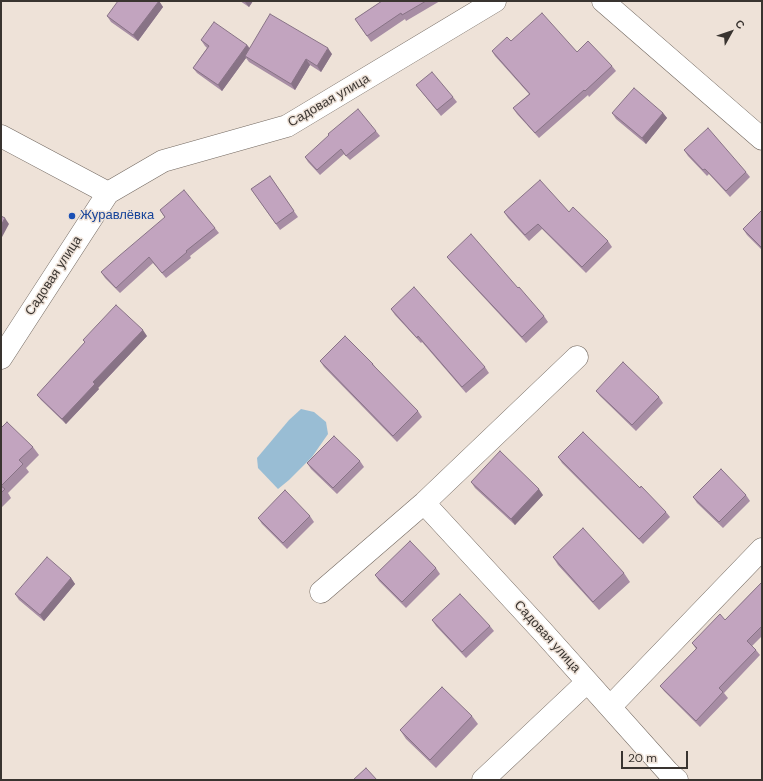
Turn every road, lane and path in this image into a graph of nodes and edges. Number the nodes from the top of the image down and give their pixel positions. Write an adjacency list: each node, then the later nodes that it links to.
1 (495, 1): 5 (street, Садовая улица)
2 (603, 1): 4 (street)
3 (1, 136): 5 (street)
4 (762, 139)
5 (108, 193): 7 (street, Садовая улица)
6 (577, 357): 8 (street)
7 (1, 358)
8 (424, 503): 10 (street); 11 (street, Садовая улица)
9 (762, 549): 12 (street)
10 (321, 592)
11 (587, 682): 12 (street, Садовая улица); 14 (street)
12 (610, 707): 13 (street, Садовая улица)
13 (668, 777)
14 (482, 780)

